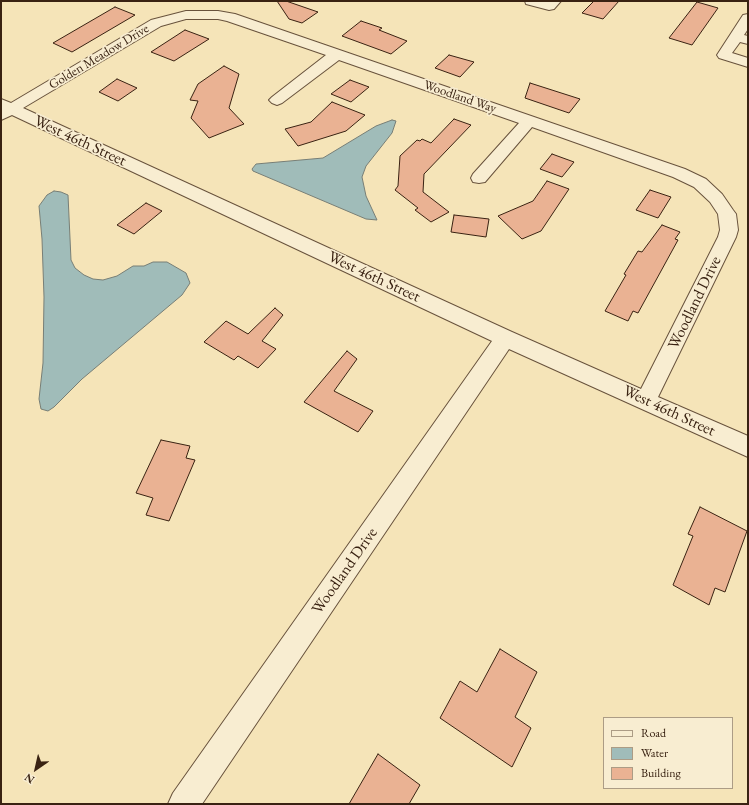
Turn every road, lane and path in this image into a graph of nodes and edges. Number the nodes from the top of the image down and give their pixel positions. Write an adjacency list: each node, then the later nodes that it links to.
1 (531, 1): 2 (street)
2 (555, 1)
3 (190, 14): 6 (street, Woodland Way); 9 (street, Golden Meadow Drive)
4 (748, 18): 5 (street)
5 (742, 38): 7 (street)
6 (337, 54): 8 (street); 10 (street, Woodland Way)
7 (748, 63)
8 (278, 100)
9 (4, 110): 13 (street, West 46th Street)
10 (529, 121): 11 (street); 12 (street, Woodland Way)
11 (479, 178)
12 (721, 204): 14 (street, Woodland Drive)
13 (505, 338): 14 (street, West 46th Street); 16 (street, Woodland Drive)
14 (646, 400): 15 (street, West 46th Street)
15 (748, 447)
16 (184, 804)

